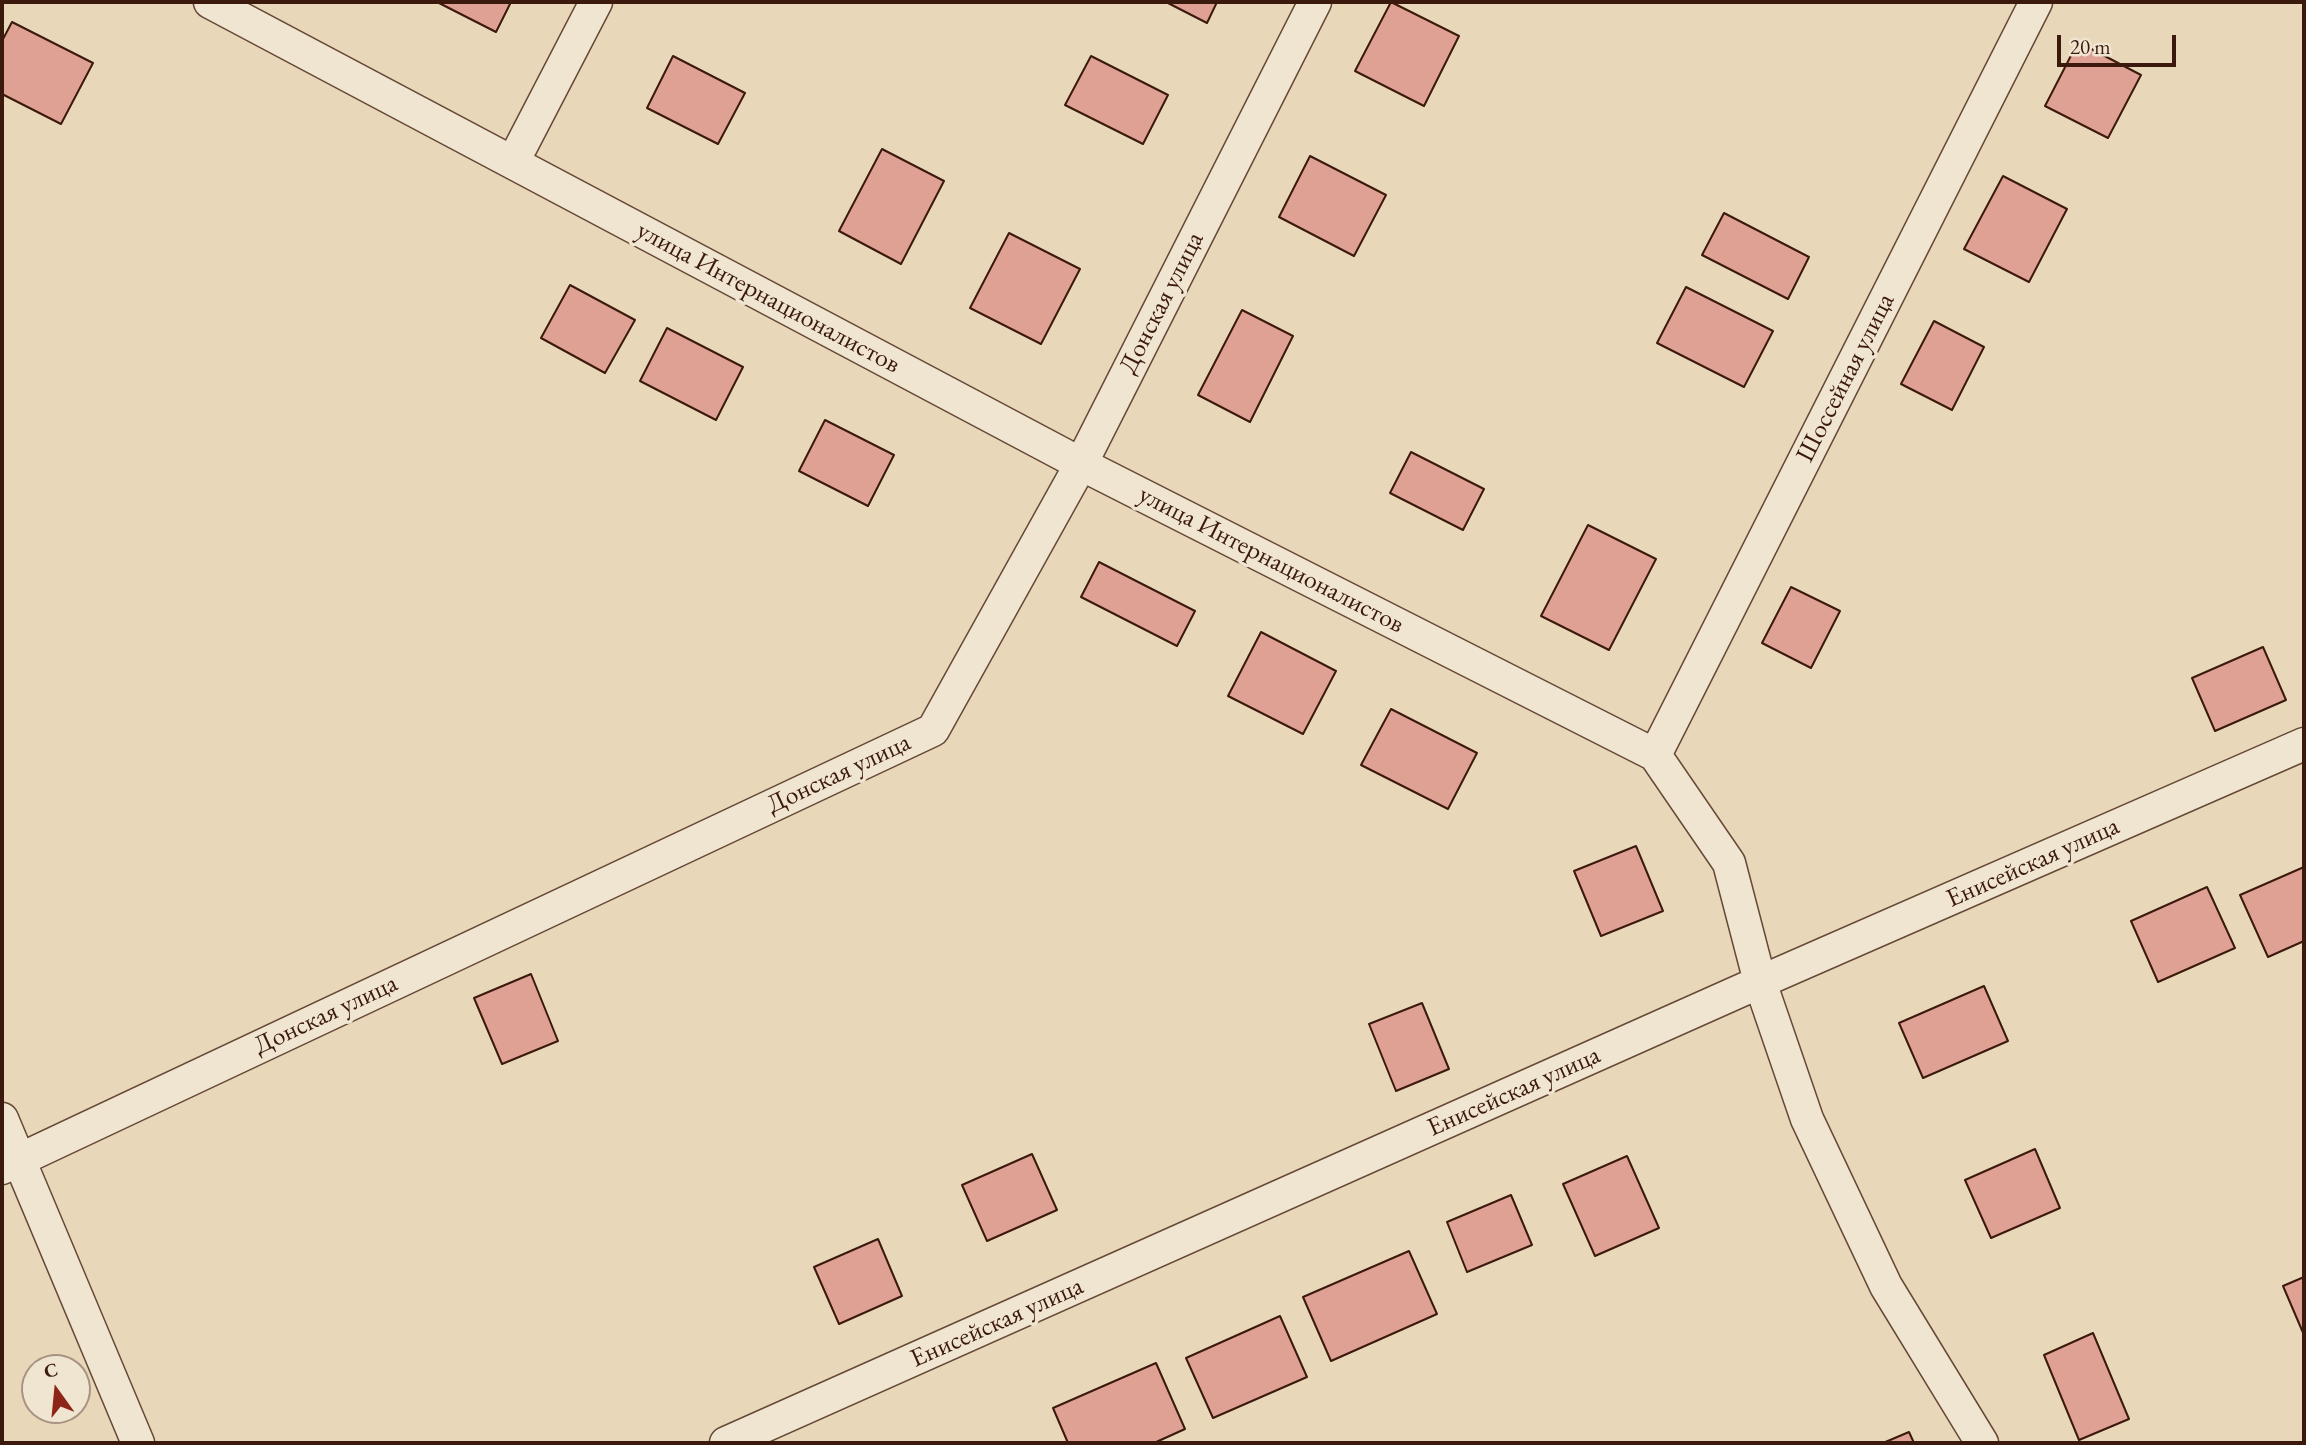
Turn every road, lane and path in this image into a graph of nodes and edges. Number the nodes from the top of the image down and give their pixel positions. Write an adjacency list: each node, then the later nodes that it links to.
1 (210, 2): 5 (street, улица Интернационалистов)
2 (596, 2): 5 (street)
3 (1315, 2): 6 (street, Донская улица)
4 (2036, 2): 8 (street, Шоссейная улица)
5 (513, 162): 6 (street, улица Интернационалистов)
6 (1081, 464): 8 (street, улица Интернационалистов); 11 (street, Донская улица)
7 (2304, 744): 9 (street, Енисейская улица)
8 (1655, 755): 9 (street, улица Интернационалистов)
9 (1760, 982): 13 (street, Енисейская улица); 14 (street, улица Интернационалистов)
10 (2, 1119): 11 (street)
11 (12, 1164): 12 (street)
12 (138, 1443)
13 (726, 1443)
14 (1982, 1443)

